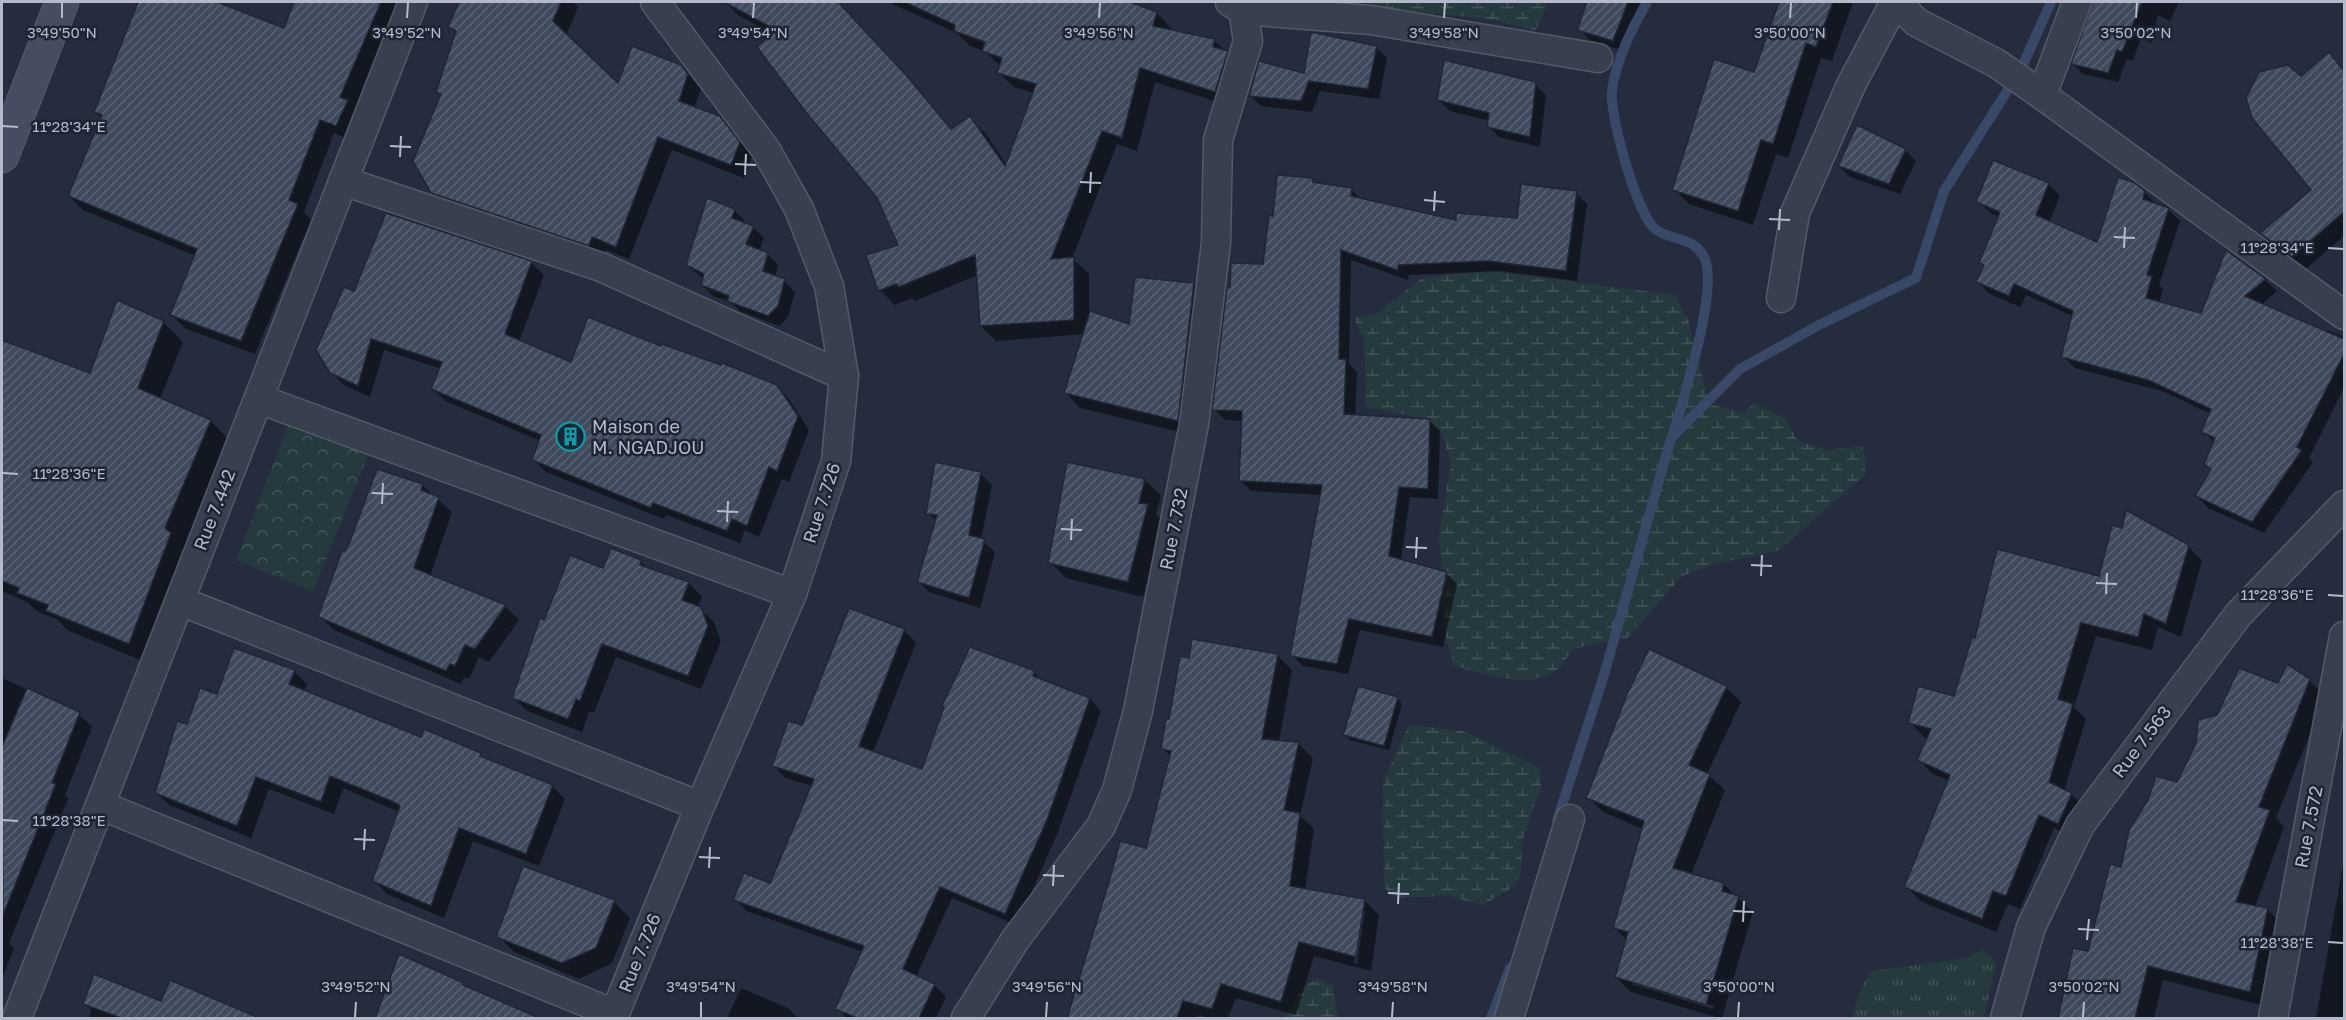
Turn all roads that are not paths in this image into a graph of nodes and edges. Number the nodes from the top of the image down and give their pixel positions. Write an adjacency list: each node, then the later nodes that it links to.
1 (62, 2): 9 (main road)
2 (413, 2): 10 (street, Rue 7.442)
3 (655, 2): 13 (street, Rue 7.726)
4 (1896, 2): 8 (street); 11 (street)
5 (2078, 2): 8 (street)
6 (1237, 6): 7 (street); 24 (street, Rue 7.732)
7 (1598, 58)
8 (2032, 88): 12 (street)
9 (2, 156)
10 (343, 181): 13 (street); 14 (street, Rue 7.442)
11 (1781, 298)
12 (2344, 315)
13 (844, 376): 16 (street, Rue 7.726)
14 (259, 399): 16 (street); 17 (street, Rue 7.442)
15 (2344, 505): 26 (street, Rue 7.563)
16 (792, 594): 20 (street, Rue 7.726)
17 (180, 601): 19 (street, Rue 7.442); 20 (street)
18 (2344, 636): 27 (street, Rue 7.572)
19 (100, 805): 22 (street); 23 (street, Rue 7.442)
20 (700, 806): 22 (street, Rue 7.726)
21 (1570, 819): 25 (street)
22 (614, 1016)
23 (17, 1018)
24 (966, 1018)
25 (1509, 1018)
26 (2005, 1018)
27 (2273, 1018)

